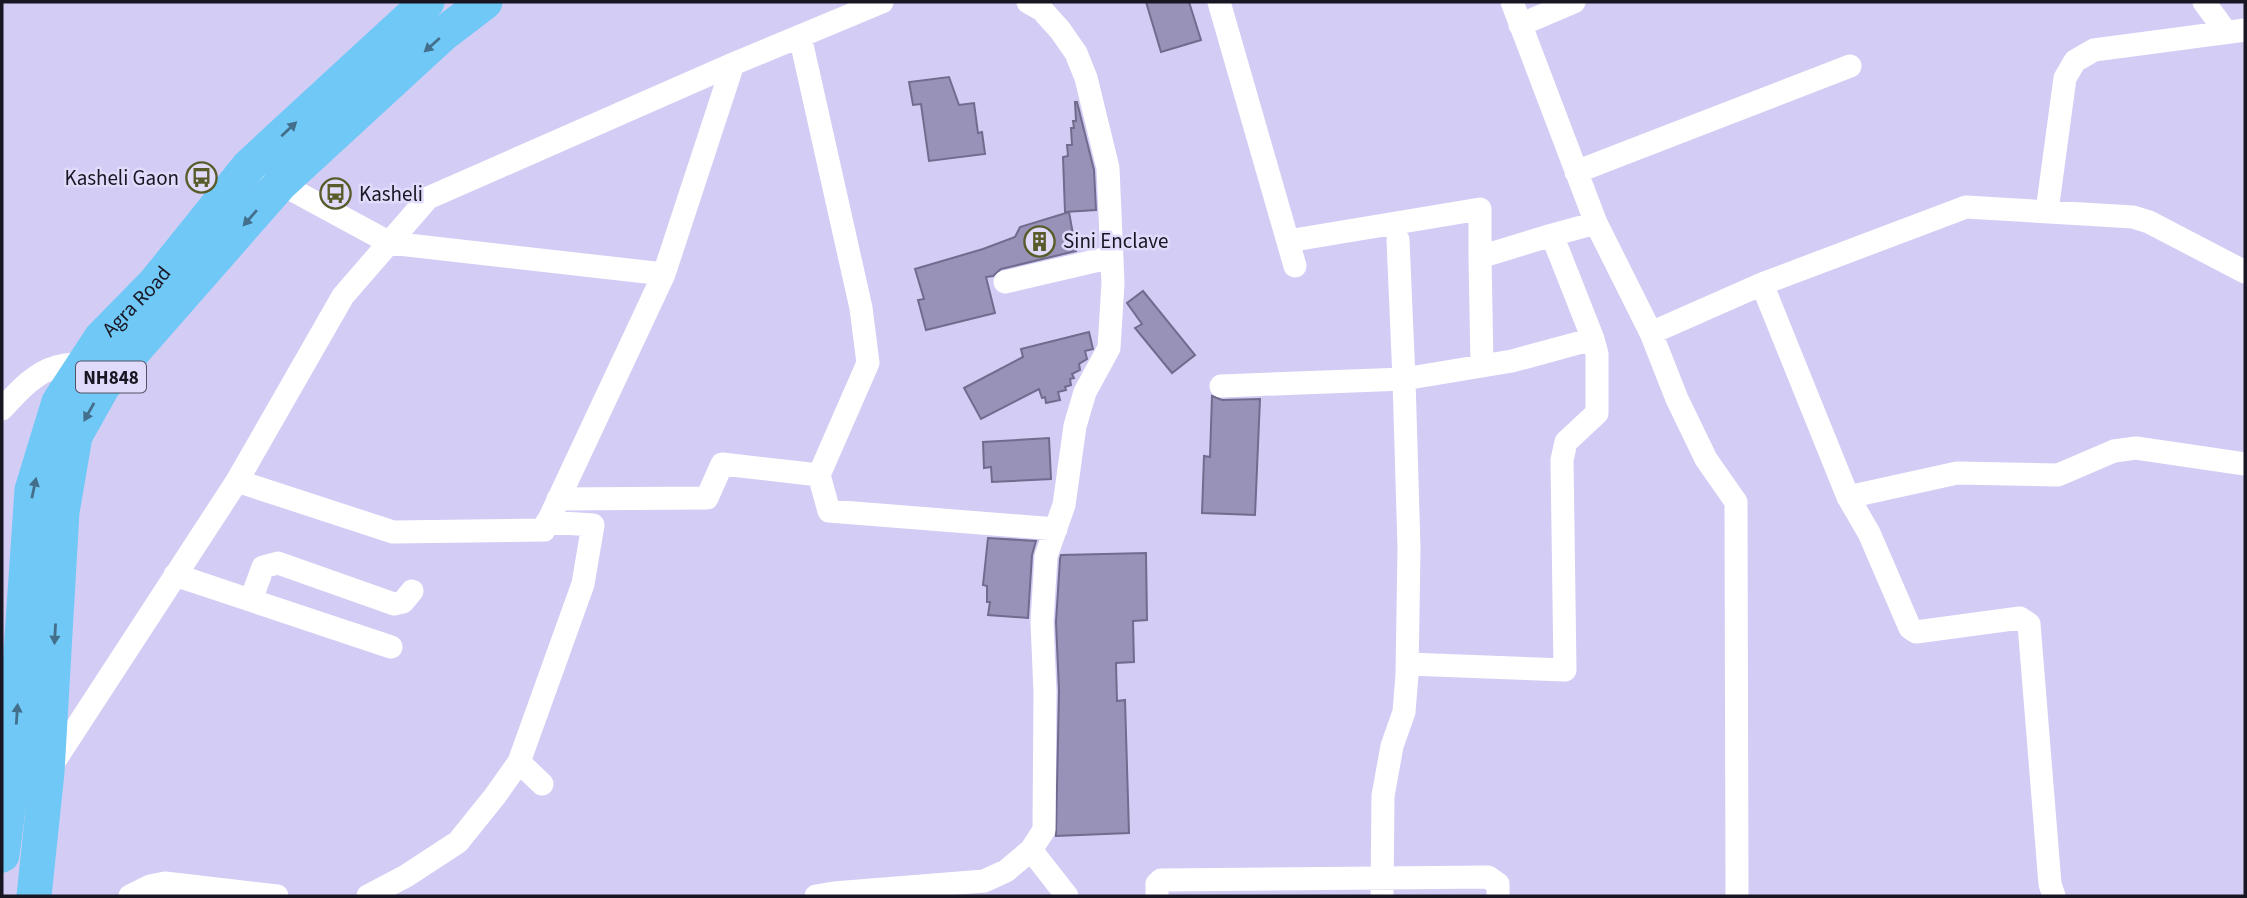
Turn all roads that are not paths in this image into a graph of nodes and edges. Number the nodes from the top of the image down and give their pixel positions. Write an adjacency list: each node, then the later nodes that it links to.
1 (426, 2): 14 (highway, Agra Road / NH848, one-way to 1)
2 (485, 2): 16 (highway, NH848, one-way to 16)
3 (882, 2): 11 (street)
4 (1028, 2): 23 (street)
5 (1219, 2): 21 (street)
6 (1512, 2): 9 (street)
7 (1574, 2): 9 (street)
8 (2204, 2): 10 (street)
9 (1520, 25): 15 (street)
10 (2235, 31): 17 (street)
11 (800, 36): 12 (street); 38 (street)
12 (733, 64): 22 (street); 27 (street)
13 (1850, 66): 15 (street)
14 (249, 166): 16 (street); 32 (highway, Agra Road / NH848)
15 (1576, 172): 18 (street)
16 (281, 183): 22 (street); 51 (highway, NH848, one-way to 51)
17 (2047, 211): 26 (street); 29 (street)
18 (1596, 223): 19 (street); 30 (street)
19 (1552, 235): 24 (street); 31 (street)
20 (1398, 240): 34 (street)
21 (1288, 241): 24 (street); 25 (street)
22 (390, 243): 27 (street); 39 (street)
23 (1112, 257): 28 (street); 43 (street)
24 (1480, 257): 33 (street)
25 (1295, 266)
26 (2245, 272)
27 (664, 274): 41 (street)
28 (1005, 282)
29 (1762, 284): 30 (street); 40 (street)
30 (1651, 332): 65 (street)
31 (1593, 340): 33 (street); 48 (street)
32 (85, 363): 36 (street); 49 (highway, Agra Road / NH848, one-way to 32)
33 (1482, 366): 34 (street)
34 (1404, 379): 35 (street); 48 (street)
35 (1221, 386)
36 (2, 409)
37 (2245, 464): 40 (street)
38 (819, 475): 41 (street); 43 (street)
39 (237, 481): 42 (street); 44 (street)
40 (1848, 497): 66 (street)
41 (558, 499): 42 (street)
42 (547, 522): 50 (street)
43 (1056, 529): 54 (street)
44 (175, 575): 46 (street); 51 (street)
45 (412, 591): 46 (street)
46 (251, 600): 47 (street)
47 (391, 647)
48 (1408, 664): 56 (street)
49 (11, 673): 51 (highway, Agra Road / NH848, one-way to 49)
50 (519, 762): 52 (street); 61 (street)
51 (30, 771): 53 (highway, Agra Road / NH848); 58 (highway, NH848)
52 (542, 784)
53 (5, 807): 55 (highway, Agra Road / NH848)
54 (1031, 850): 57 (street); 62 (street)
55 (2, 855)
56 (1382, 887): 63 (street); 64 (street)
57 (828, 895)
58 (34, 896)
59 (130, 896): 60 (street)
60 (277, 896)
61 (368, 896)
62 (1067, 896)
63 (1157, 896)
64 (1498, 896)
65 (1737, 896)
66 (2054, 896)

